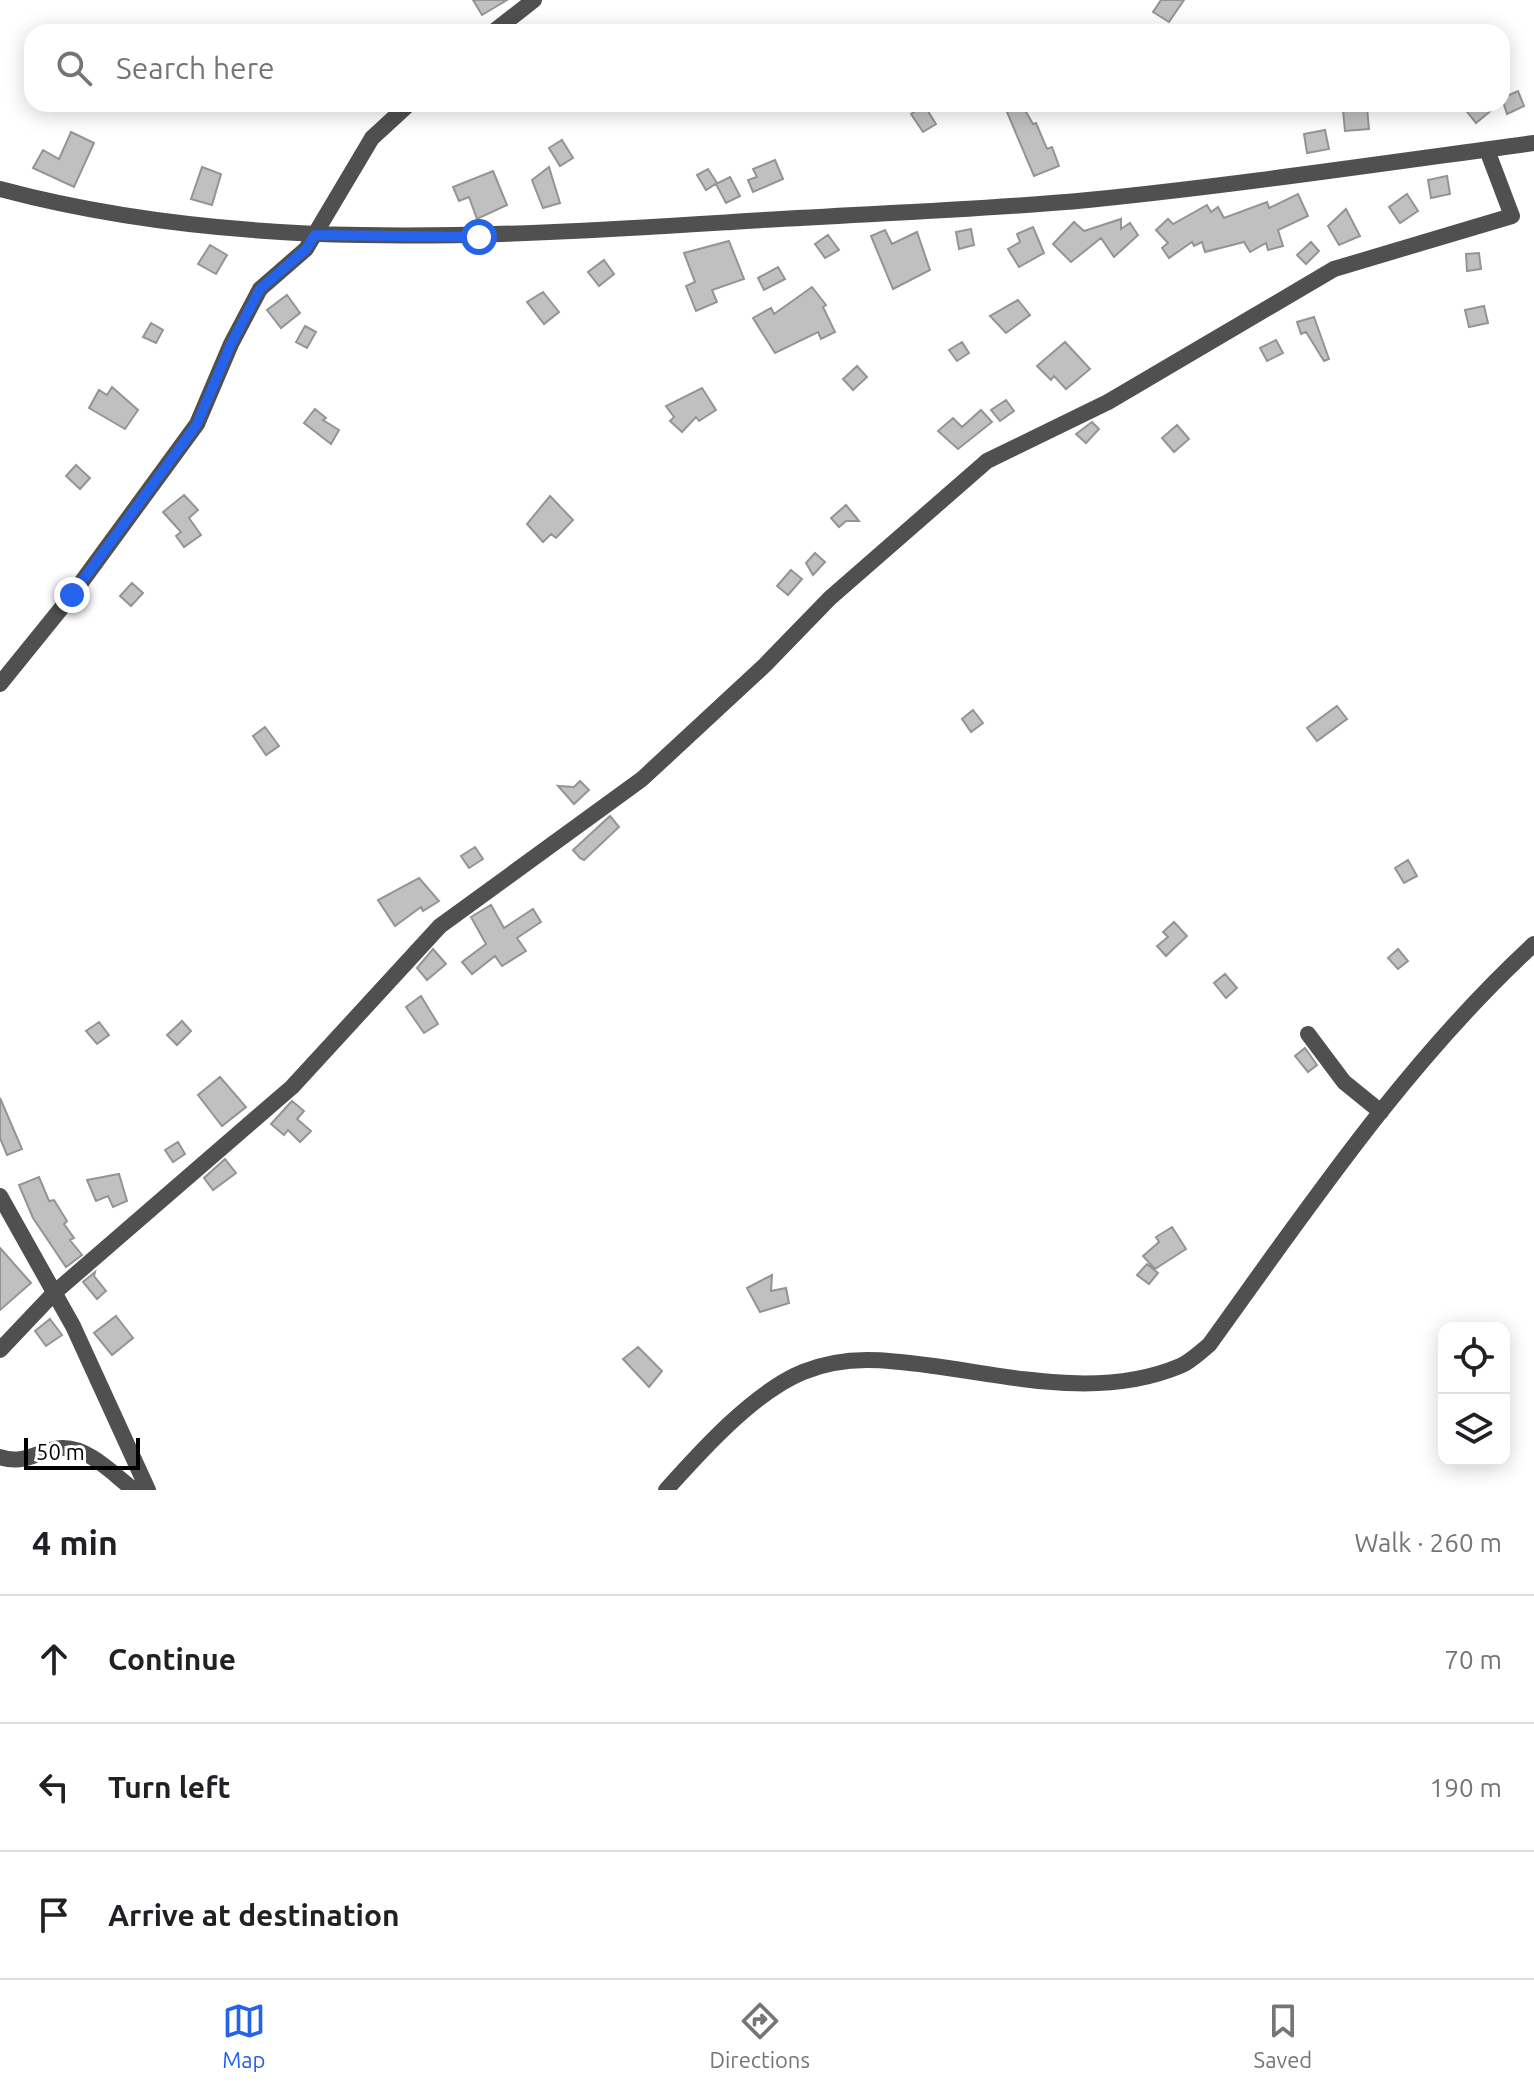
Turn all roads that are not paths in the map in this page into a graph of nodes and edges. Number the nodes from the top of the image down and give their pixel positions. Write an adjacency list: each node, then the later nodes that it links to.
1 (534, 0): 2 (street)
2 (503, 24)
3 (400, 112): 7 (street)
4 (1534, 143): 5 (street)
5 (1487, 150): 7 (street); 13 (street)
6 (0, 189): 7 (street)
7 (315, 235): 8 (street)
8 (0, 684)
9 (1534, 944): 11 (street)
10 (1308, 1034): 11 (street)
11 (1381, 1112): 18 (street)
12 (0, 1196): 13 (street)
13 (54, 1293): 14 (street); 17 (street)
14 (0, 1350)
15 (0, 1457): 16 (street)
16 (134, 1490)
17 (148, 1490)
18 (666, 1490)

